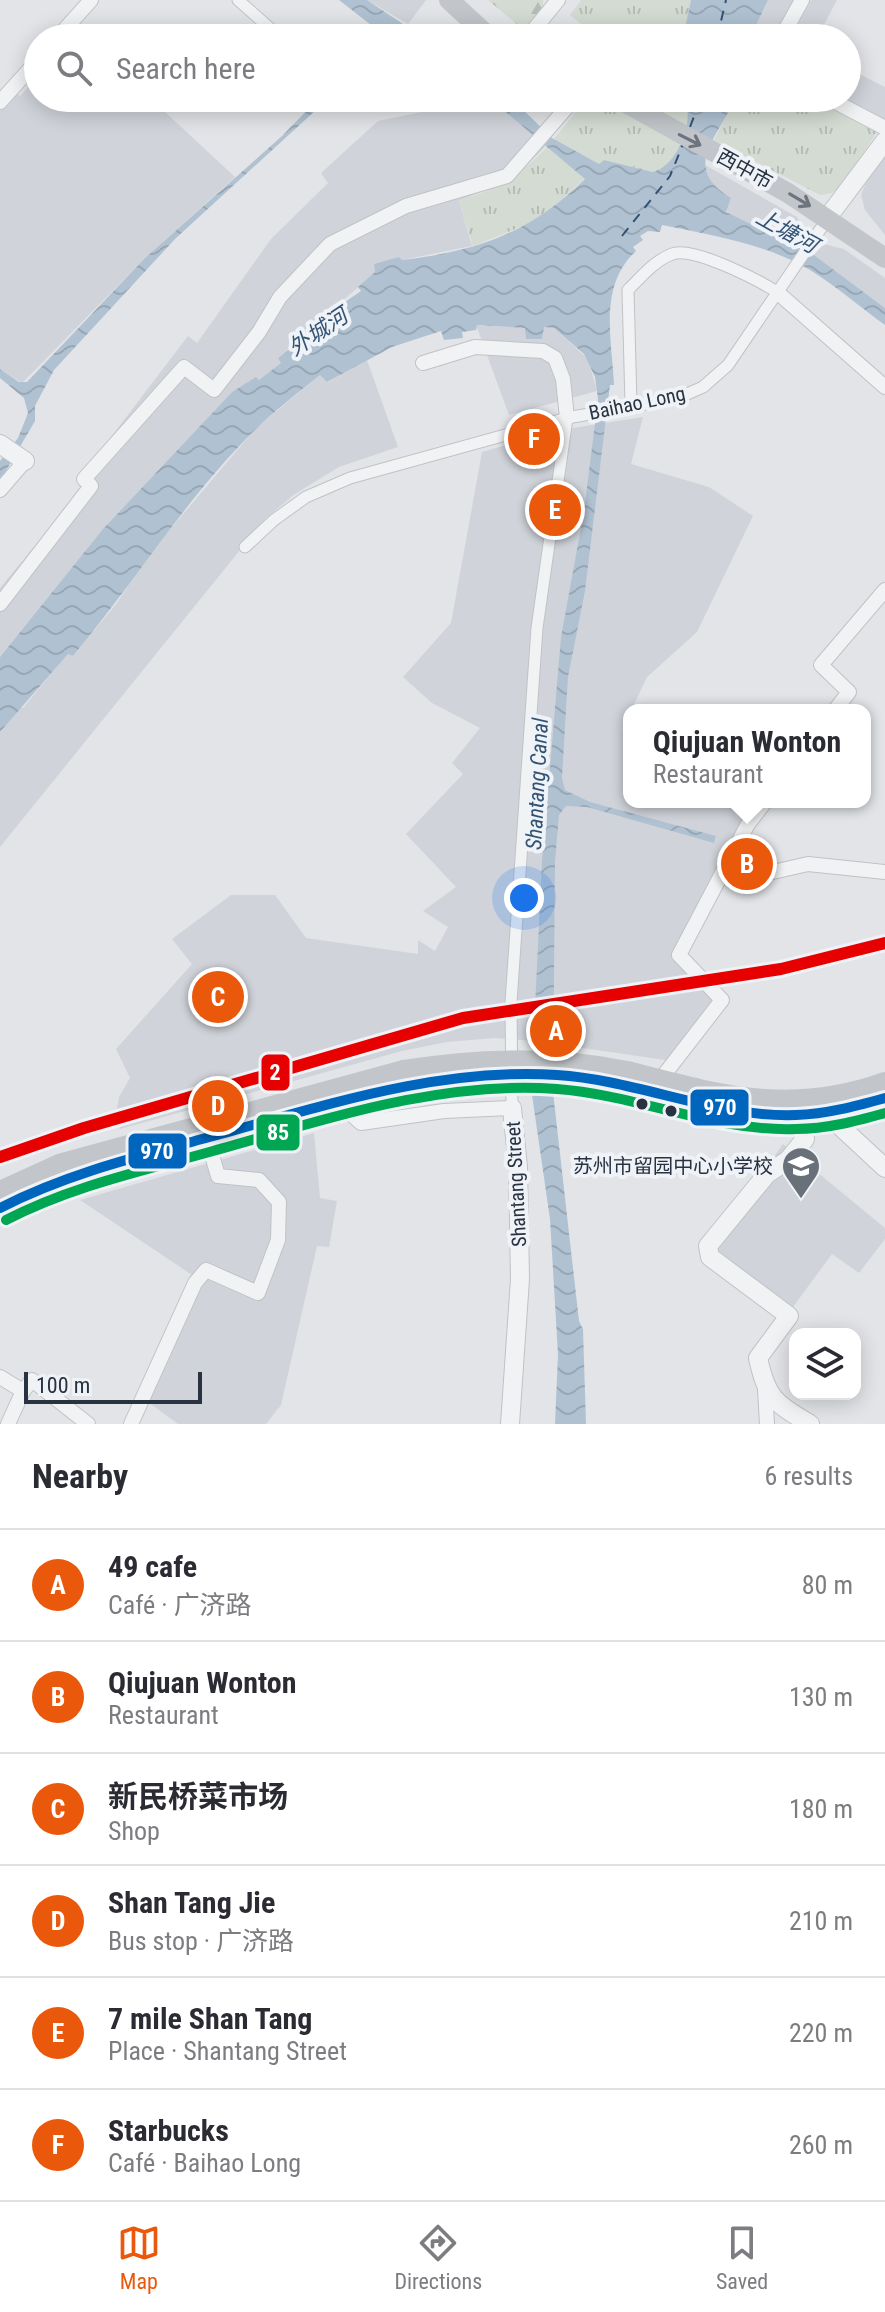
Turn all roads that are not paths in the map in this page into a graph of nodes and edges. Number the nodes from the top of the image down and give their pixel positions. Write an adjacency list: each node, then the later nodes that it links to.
1 (91, 0): 6 (street)
2 (238, 0): 7 (street)
3 (449, 0): 8 (main road)
4 (558, 0): 9 (street)
5 (802, 0): 10 (street)
6 (70, 24)
7 (265, 24)
8 (471, 24)
9 (538, 24)
10 (789, 24)
11 (24, 75): 12 (street)
12 (0, 102)
13 (563, 112): 29 (street)
14 (640, 112): 18 (main road, 西中市, one-way to 18)
15 (855, 112): 16 (street)
16 (885, 128)
17 (885, 141): 18 (street)
18 (828, 217): 19 (main road, 西中市); 20 (street, Baihao Long)
19 (885, 258)
20 (777, 292): 22 (street); 23 (street, Baihao Long); 23 (street)
21 (423, 363): 24 (street)
22 (885, 387)
23 (631, 405): 24 (street, Baihao Long)
24 (567, 418): 27 (street, Baihao Long); 40 (street, Shantang Street)
25 (12, 452): 26 (street)
26 (0, 490)
27 (245, 547)
28 (885, 590): 30 (street)
29 (0, 604)
30 (840, 704)
31 (760, 808): 32 (street)
32 (731, 860): 33 (street); 36 (street)
33 (885, 872)
34 (406, 1078): 35 (main road, bridge); 39 (main road); 44 (main road)
35 (626, 1079): 36 (main road); 41 (main road)
36 (660, 1080): 41 (main road)
37 (885, 1082): 41 (main road)
38 (885, 1098): 41 (main road)
39 (348, 1099): 40 (street); 42 (main road)
40 (512, 1108): 52 (street, Shantang Street)
41 (815, 1108): 43 (street); 47 (street)
42 (207, 1138): 45 (main road); 51 (street)
43 (885, 1168)
44 (0, 1191)
45 (0, 1208)
46 (0, 1377): 48 (street)
47 (765, 1390): 53 (street); 54 (street)
48 (23, 1391): 49 (street); 50 (street)
49 (8, 1424)
50 (88, 1424)
51 (131, 1424)
52 (510, 1424)
53 (767, 1424)
54 (810, 1424)

